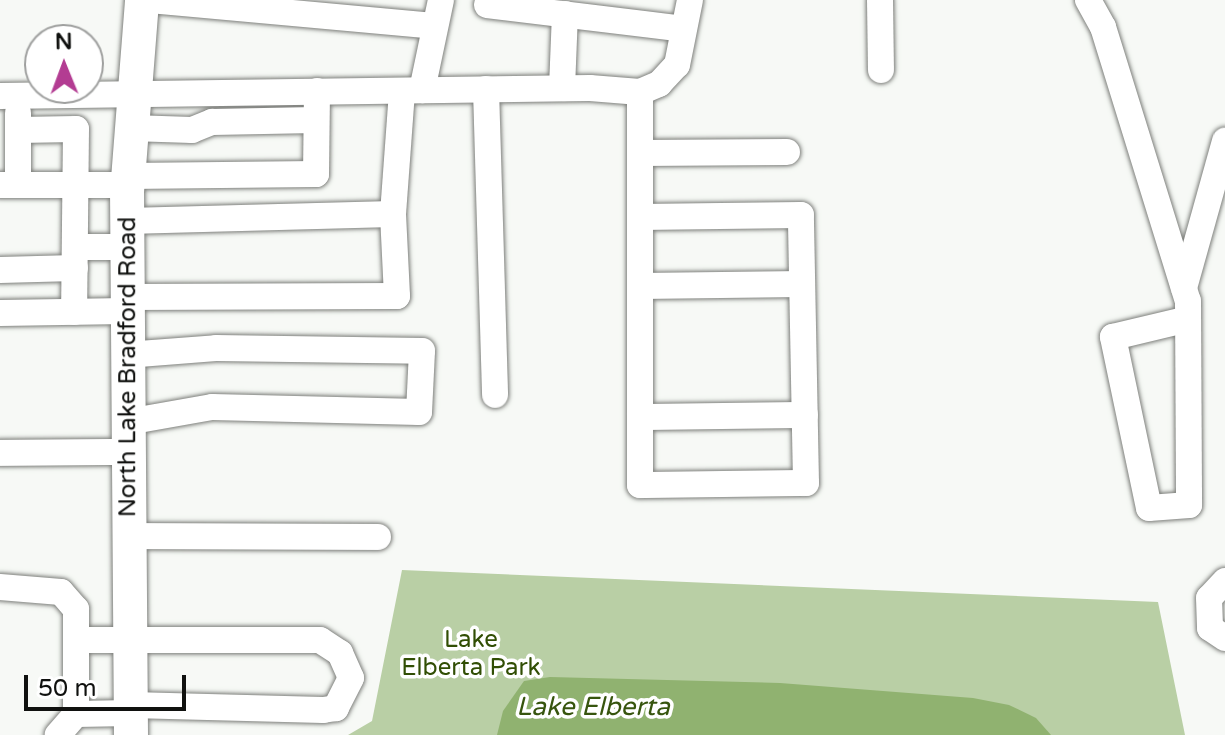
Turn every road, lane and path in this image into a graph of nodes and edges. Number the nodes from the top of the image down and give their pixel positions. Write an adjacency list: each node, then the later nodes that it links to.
1 (142, 0): 20 (main road, North Lake Bradford Road)
2 (150, 0): 7 (street)
3 (441, 0): 12 (street)
4 (690, 0): 13 (street)
5 (880, 0): 14 (street)
6 (1088, 0): 40 (street)
7 (220, 4): 9 (street)
8 (487, 5): 11 (street)
9 (284, 7): 12 (street)
10 (615, 10): 11 (street); 13 (street)
11 (565, 14): 15 (street)
12 (434, 26): 17 (street)
13 (684, 29): 19 (street)
14 (881, 70)
15 (562, 88): 16 (street); 19 (street)
16 (486, 89): 17 (street); 46 (street)
17 (412, 90): 18 (street); 33 (street)
18 (317, 91): 20 (street); 22 (street)
19 (640, 92): 28 (street)
20 (133, 94): 21 (street); 23 (main road, North Lake Bradford Road)
21 (9, 96): 24 (street)
22 (316, 120): 25 (street); 29 (street)
23 (131, 128): 25 (street); 30 (main road, North Lake Bradford Road)
24 (18, 130): 31 (street); 32 (street)
25 (192, 130): 29 (street)
26 (1225, 141): 40 (street)
27 (787, 152): 28 (street)
28 (640, 153): 34 (street)
29 (191, 175): 30 (street)
30 (128, 180): 32 (street); 35 (main road, North Lake Bradford Road)
31 (9, 185): 32 (street)
32 (76, 185): 36 (street)
33 (393, 214): 35 (street); 41 (street)
34 (640, 217): 38 (street); 39 (street)
35 (127, 234): 36 (street); 41 (main road, North Lake Bradford Road)
36 (75, 258): 37 (street); 42 (street)
37 (0, 270)
38 (802, 284): 39 (street); 47 (street)
39 (640, 286): 48 (street)
40 (1184, 288): 44 (street)
41 (126, 304): 42 (street); 45 (main road, North Lake Bradford Road)
42 (74, 312): 43 (street)
43 (0, 313)
44 (1188, 319): 44 (street)
45 (126, 355): 49 (main road, North Lake Bradford Road); 49 (street)
46 (495, 395)
47 (805, 415): 48 (street); 48 (street)
48 (640, 417)
49 (127, 437): 50 (street); 51 (main road, North Lake Bradford Road)
50 (0, 453)
51 (129, 536): 52 (street); 57 (main road, North Lake Bradford Road)
52 (378, 537)
53 (1225, 581): 55 (street)
54 (0, 587): 56 (street)
55 (1225, 638)
56 (76, 640): 57 (street); 58 (street)
57 (130, 640): 59 (main road, North Lake Bradford Road); 59 (street)
58 (76, 714): 59 (street); 60 (street)
59 (131, 718)
60 (58, 735)

